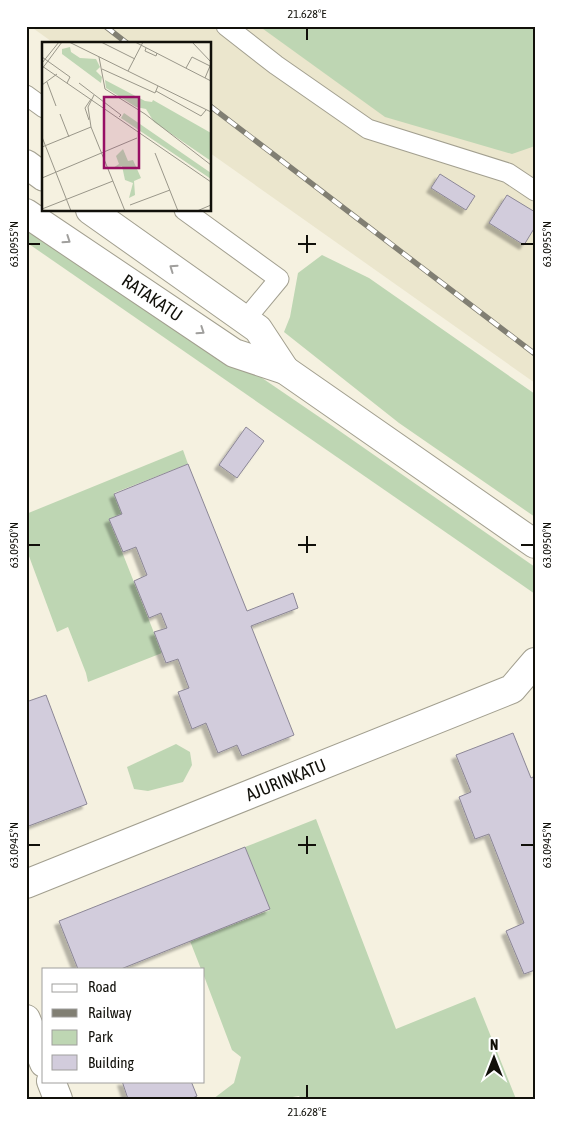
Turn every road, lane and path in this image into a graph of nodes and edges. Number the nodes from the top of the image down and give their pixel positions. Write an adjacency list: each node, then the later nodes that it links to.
1 (226, 26): 6 (lane)
2 (26, 95): 3 (lane)
3 (42, 107)
4 (26, 164): 5 (main road)
5 (42, 176)
6 (535, 191)
7 (91, 211): 10 (main road, RATAKATU, one-way to 7)
8 (185, 211): 10 (lane)
9 (26, 212): 11 (main road, RATAKATU, one-way to 11)
10 (245, 320): 11 (main road, RATAKATU)
11 (285, 370): 12 (main road, RATAKATU)
12 (535, 544)
13 (535, 662): 14 (main road, AJURINKATU)
14 (26, 884)
15 (26, 1019): 16 (main road)
16 (42, 1058)
17 (51, 1082): 18 (main road)
18 (58, 1099)

